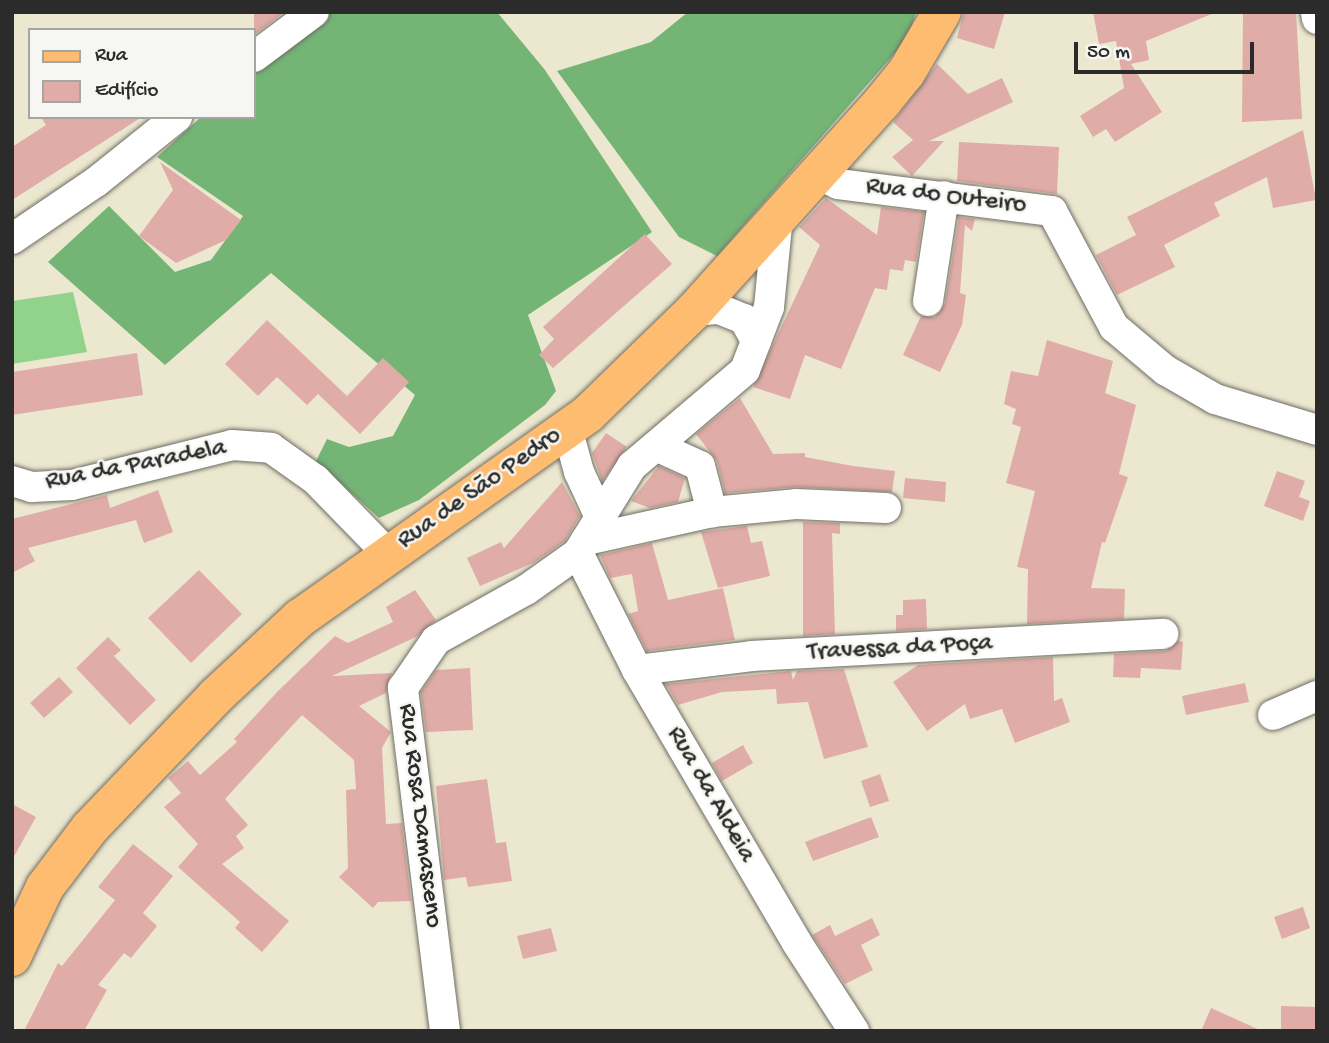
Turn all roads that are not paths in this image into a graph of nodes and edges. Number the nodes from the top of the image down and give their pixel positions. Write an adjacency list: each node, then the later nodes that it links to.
1 (314, 12): 5 (street)
2 (942, 12): 7 (main road, Rua de São Pedro)
3 (1316, 12): 4 (street)
4 (1317, 19)
5 (256, 56)
6 (175, 119): 10 (street)
7 (816, 174): 8 (street, Rua do Outeiro); 9 (main road, Rua de São Pedro)
8 (944, 196): 11 (street); 15 (street, Rua do Outeiro)
9 (778, 215): 12 (main road, Rua de São Pedro); 13 (street, Rua Rosa Damasceno)
10 (12, 239)
11 (928, 301)
12 (694, 311): 13 (street); 14 (main road, Rua de São Pedro)
13 (756, 341): 16 (street, Rua Rosa Damasceno)
14 (567, 428): 20 (street, Rua da Aldeia); 21 (main road, Rua de São Pedro)
15 (1317, 430)
16 (656, 446): 19 (street); 20 (street, Rua Rosa Damasceno)
17 (12, 481): 21 (street, Rua da Paradela)
18 (886, 508): 19 (street)
19 (712, 512): 20 (street)
20 (588, 537): 23 (street, Rua da Aldeia); 27 (street, Rua Rosa Damasceno)
21 (387, 553): 26 (main road, Rua de São Pedro)
22 (1163, 634): 23 (street, Travessa da Poça)
23 (637, 670): 28 (street, Rua da Aldeia)
24 (1317, 696): 25 (street)
25 (1273, 715)
26 (12, 957)
27 (445, 1031)
28 (854, 1031)

